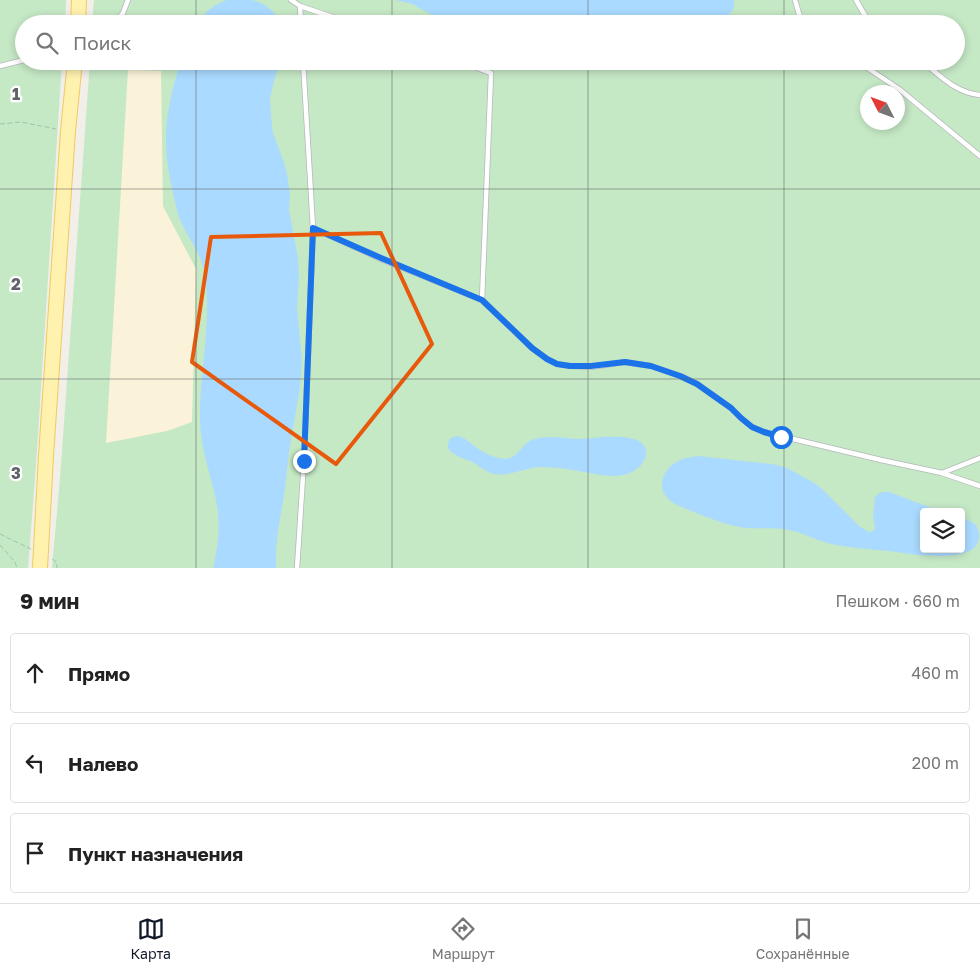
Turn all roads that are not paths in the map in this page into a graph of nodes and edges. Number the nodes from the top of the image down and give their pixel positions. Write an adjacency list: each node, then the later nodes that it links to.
1 (80, 0): 7 (main road)
2 (128, 0): 8 (lane)
3 (291, 0): 6 (lane)
4 (795, 0): 11 (lane)
5 (856, 0): 12 (lane)
6 (300, 6): 9 (lane); 10 (lane)
7 (79, 15)
8 (121, 15)
9 (300, 15)
10 (326, 15)
11 (799, 15)
12 (865, 15)
13 (15, 62): 14 (lane)
14 (0, 66)
15 (75, 70): 27 (main road, bridge)
16 (304, 70): 22 (lane)
17 (483, 70): 23 (lane)
18 (870, 70): 21 (lane)
19 (933, 70): 20 (lane)
20 (980, 95)
21 (980, 156)
22 (313, 228): 23 (lane); 28 (lane)
23 (482, 300): 25 (lane)
24 (980, 458): 25 (lane)
25 (942, 473): 26 (lane)
26 (980, 486)
27 (40, 568)
28 (297, 568)

